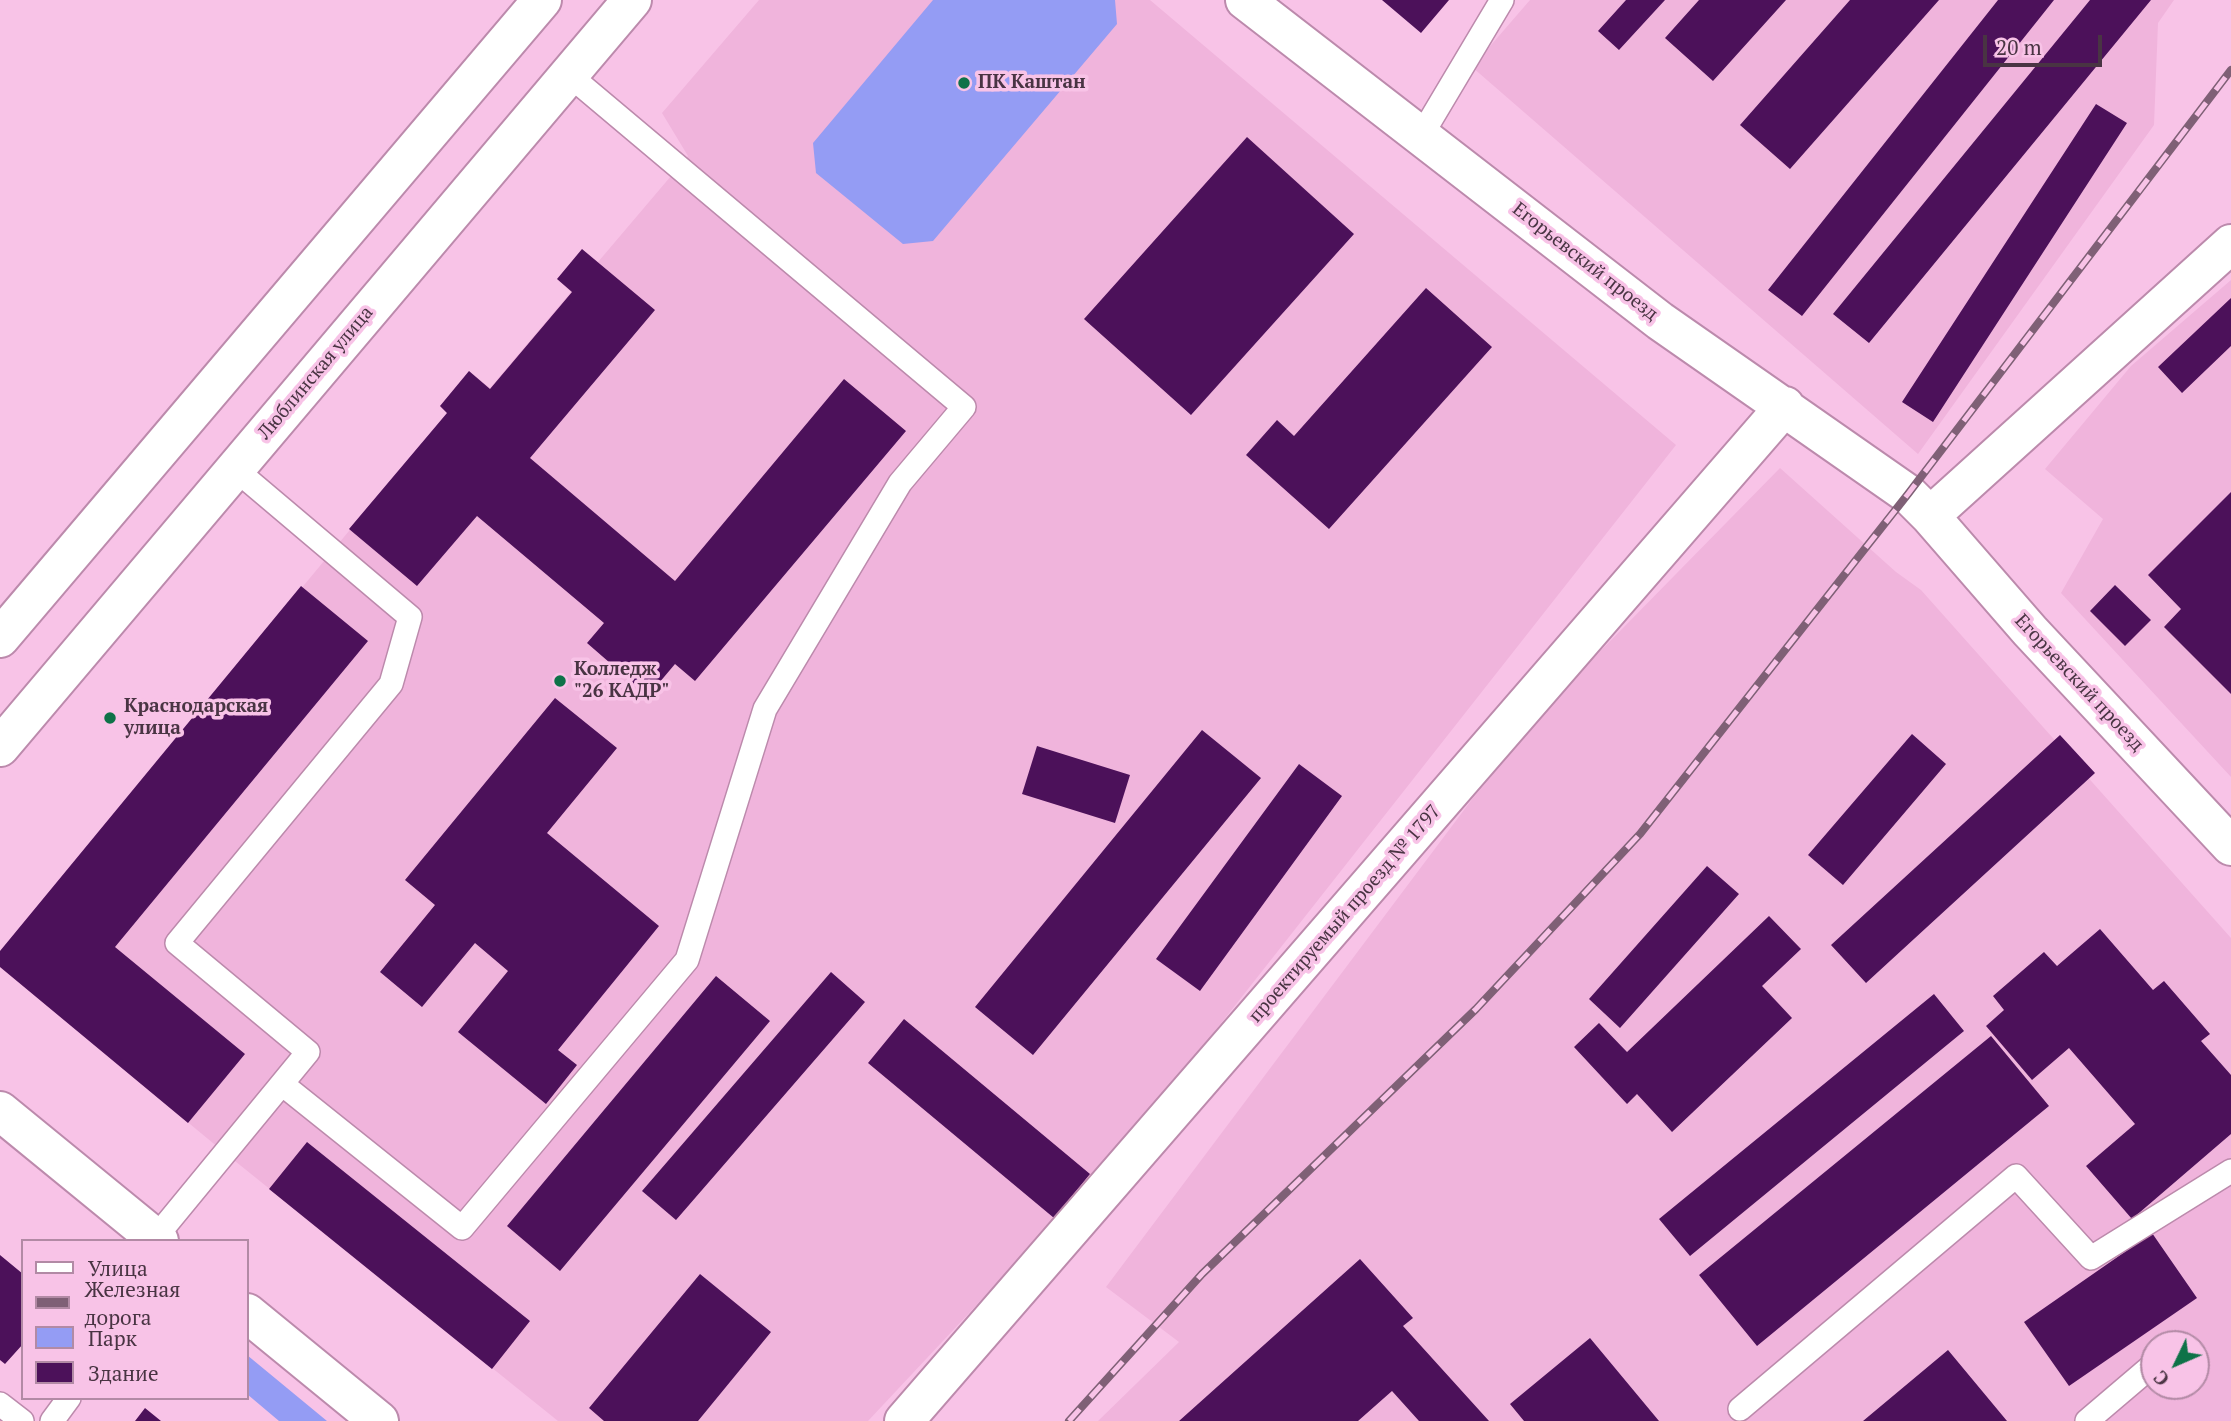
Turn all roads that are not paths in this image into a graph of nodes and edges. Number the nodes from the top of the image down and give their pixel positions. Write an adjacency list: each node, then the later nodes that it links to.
1 (542, 0): 11 (street)
2 (632, 0): 5 (street, Люблинская улица)
3 (1245, 0): 6 (street, Егорьевский проезд)
4 (1502, 0): 6 (lane)
5 (568, 74): 9 (street, Люблинская улица); 14 (lane)
6 (1421, 136): 8 (street, Егорьевский проезд)
7 (2231, 244): 10 (street)
8 (1785, 406): 10 (street, Егорьевский проезд); 26 (street, проектируемый проезд № 1797)
9 (235, 469): 12 (street, Люблинская улица); 14 (lane)
10 (1930, 516): 13 (street, Егорьевский проезд)
11 (0, 638)
12 (0, 747)
13 (2231, 846)
14 (282, 1084): 17 (lane)
15 (0, 1111): 17 (street)
16 (2231, 1171): 22 (lane)
17 (157, 1239)
18 (248, 1314): 25 (street)
19 (2140, 1376): 27 (lane)
20 (68, 1400): 24 (lane)
21 (0, 1404): 23 (lane)
22 (1740, 1409)
23 (22, 1421)
24 (52, 1421)
25 (379, 1421)
26 (904, 1421)
27 (2087, 1421)

